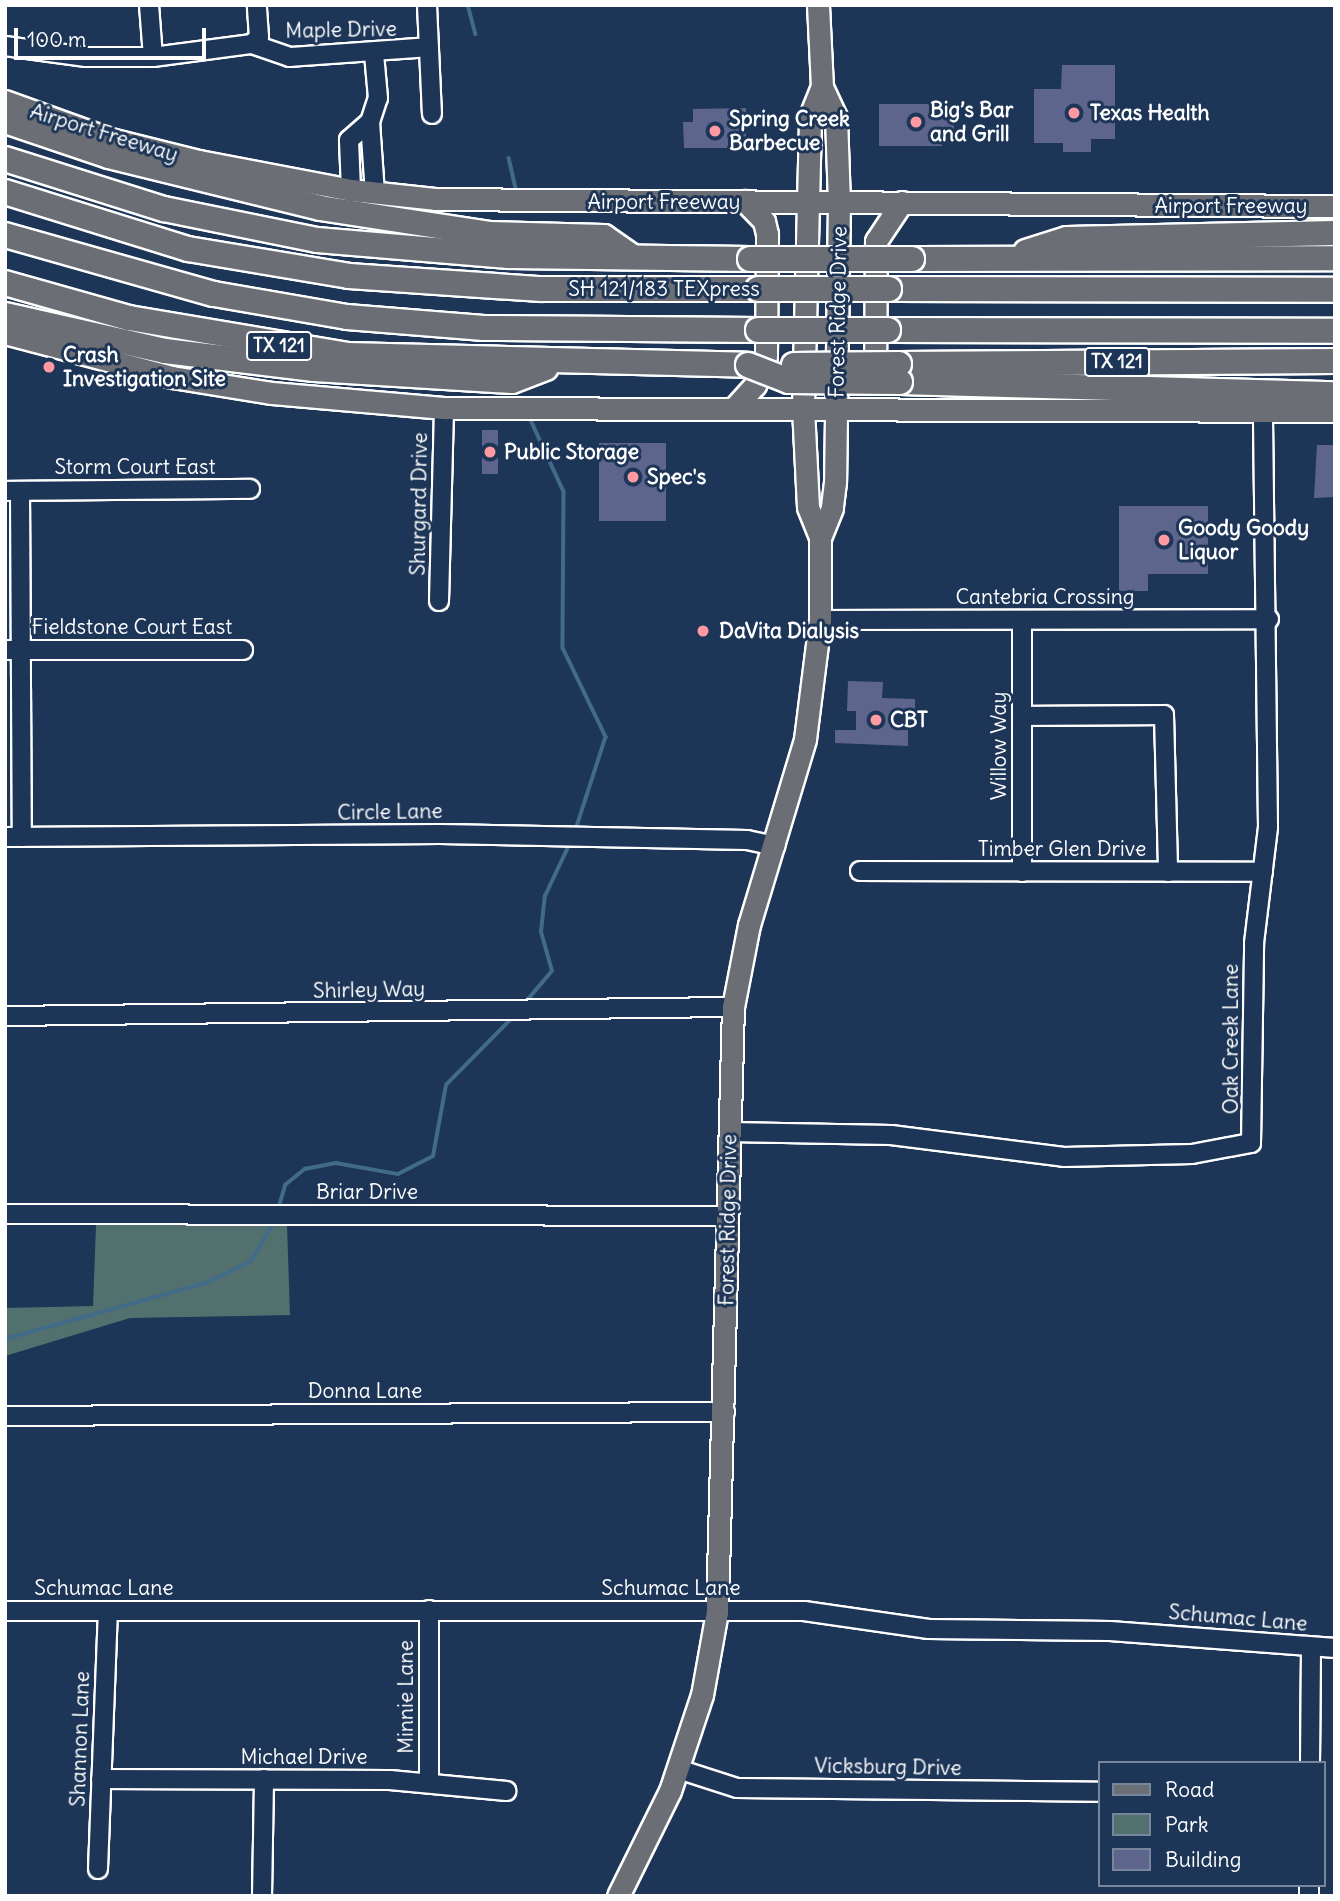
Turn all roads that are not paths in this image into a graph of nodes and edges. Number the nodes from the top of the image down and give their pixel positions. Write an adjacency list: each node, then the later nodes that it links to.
1 (149, 5): 9 (street)
2 (257, 5): 5 (street)
3 (427, 5): 7 (street)
4 (818, 5): 10 (main road, Forest Ridge Drive)
5 (252, 44): 8 (street, Maple Drive); 9 (street, Maple Drive)
6 (5, 46): 9 (street, Maple Drive)
7 (429, 47): 8 (street, Maple Drive); 12 (street)
8 (374, 54): 14 (street)
9 (153, 57)
10 (822, 87): 20 (main road, Forest Ridge Drive); 21 (main road, Forest Ridge Drive)
11 (5, 101): 16 (main road, Airport Freeway)
12 (432, 114)
13 (5, 121): 26 (highway)
14 (370, 122): 16 (street); 18 (street)
15 (5, 159): 26 (highway)
16 (351, 190): 18 (main road, Airport Freeway)
17 (5, 192): 30 (highway, SH 121/183 TEXpress, bridge)
18 (375, 193): 19 (main road, Airport Freeway)
19 (745, 201): 21 (main road, Airport Freeway); 38 (main road)
20 (839, 201): 21 (main road, Airport Freeway); 22 (main road, Airport Freeway); 40 (main road, Forest Ridge Drive)
21 (809, 202): 39 (main road, Forest Ridge Drive)
22 (902, 202): 23 (main road, Airport Freeway); 42 (main road)
23 (1335, 206)
24 (1335, 233): 28 (highway)
25 (5, 235): 32 (highway, SH 121/183 TEXpress, bridge)
26 (633, 257): 28 (highway, bridge)
27 (1335, 258): 28 (highway)
28 (1000, 259)
29 (5, 283): 35 (highway, TX 121)
30 (1335, 289)
31 (5, 315): 35 (highway)
32 (1335, 331)
33 (5, 333): 41 (main road)
34 (1335, 361): 36 (highway, TX 121)
35 (560, 363): 36 (highway, TX 121, bridge)
36 (899, 373): 37 (highway)
37 (1335, 394)
38 (735, 407): 39 (main road); 41 (main road)
39 (803, 407): 40 (main road); 47 (main road, Forest Ridge Drive)
40 (837, 407): 42 (main road); 47 (main road, Forest Ridge Drive)
41 (444, 408): 48 (street, Shurgard Drive)
42 (891, 408): 43 (main road)
43 (1263, 411): 44 (main road); 49 (street, Oak Creek Lane)
44 (1335, 411)
45 (250, 489): 46 (street, Storm Court East)
46 (13, 491): 52 (street)
47 (820, 537): 50 (main road, Forest Ridge Drive)
48 (439, 601)
49 (1269, 619): 51 (street, Cantebria Crossing); 60 (street, Oak Creek Lane)
50 (820, 620): 51 (street, Cantebria Crossing); 56 (main road, Forest Ridge Drive)
51 (1022, 620): 54 (street, Willow Way)
52 (13, 650): 53 (street, Fieldstone Court East); 55 (street)
53 (243, 650)
54 (1022, 716): 58 (street, Willow Way); 59 (street)
55 (14, 837): 56 (street, Circle Lane)
56 (775, 846): 61 (main road, Forest Ridge Drive)
57 (860, 871): 58 (street, Timber Glen Drive)
58 (1022, 872): 59 (street, Timber Glen Drive)
59 (1168, 872): 60 (street, Timber Glen Drive)
60 (1263, 872): 63 (street, Oak Creek Lane)
61 (733, 1007): 62 (street, Shirley Way); 63 (main road, Forest Ridge Drive)
62 (5, 1016)
63 (729, 1132): 65 (main road, Forest Ridge Drive)
64 (5, 1214): 65 (street, Briar Drive)
65 (729, 1216): 66 (main road, Forest Ridge Drive)
66 (725, 1412): 67 (street, Donna Lane); 71 (main road, Forest Ridge Drive)
67 (5, 1416)
68 (429, 1610): 70 (street, Schumac Lane); 71 (street, Schumac Lane); 78 (street, Minnie Lane)
69 (5, 1611): 70 (street, Schumac Lane)
70 (108, 1611): 76 (street, Shannon Lane)
71 (718, 1612): 72 (street, Schumac Lane); 75 (main road, Forest Ridge Drive)
72 (1311, 1647): 73 (street, Schumac Lane); 74 (street)
73 (1335, 1648)
74 (1310, 1761)
75 (678, 1769): 80 (street, Vicksburg Drive); 83 (main road, Forest Ridge Drive)
76 (101, 1779): 77 (street, Michael Drive); 81 (street, Shannon Lane)
77 (264, 1779): 78 (street, Michael Drive); 82 (street)
78 (429, 1783): 79 (street, Michael Drive)
79 (506, 1791)
80 (1098, 1792)
81 (98, 1869)
82 (262, 1896)
83 (618, 1896)

